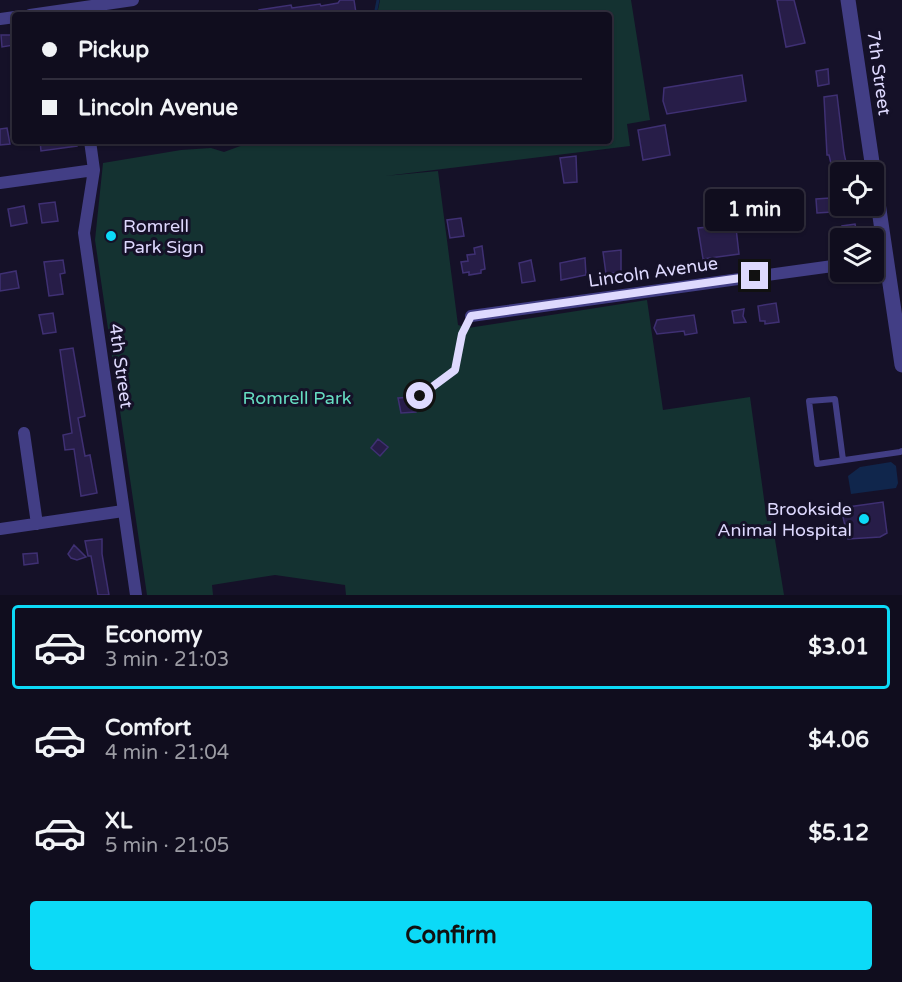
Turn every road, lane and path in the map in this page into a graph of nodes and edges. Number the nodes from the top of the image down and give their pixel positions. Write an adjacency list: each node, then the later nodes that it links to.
1 (134, 0): 3 (street)
2 (848, 0): 8 (street, 7th Street)
3 (70, 8): 4 (street)
4 (47, 12)
5 (90, 144): 6 (street, 4th Street)
6 (94, 170): 7 (street); 17 (street, 4th Street)
7 (0, 183)
8 (876, 228)
9 (830, 266): 11 (street, Lincoln Avenue)
10 (884, 278): 12 (street, 7th Street)
11 (471, 316): 13 (lane)
12 (902, 365)
13 (420, 396)
14 (24, 433): 18 (street)
15 (902, 451): 16 (lane)
16 (843, 460): 16 (lane)
17 (123, 511): 18 (street); 20 (street, 4th Street)
18 (37, 524): 19 (street)
19 (0, 529)
20 (136, 595)

